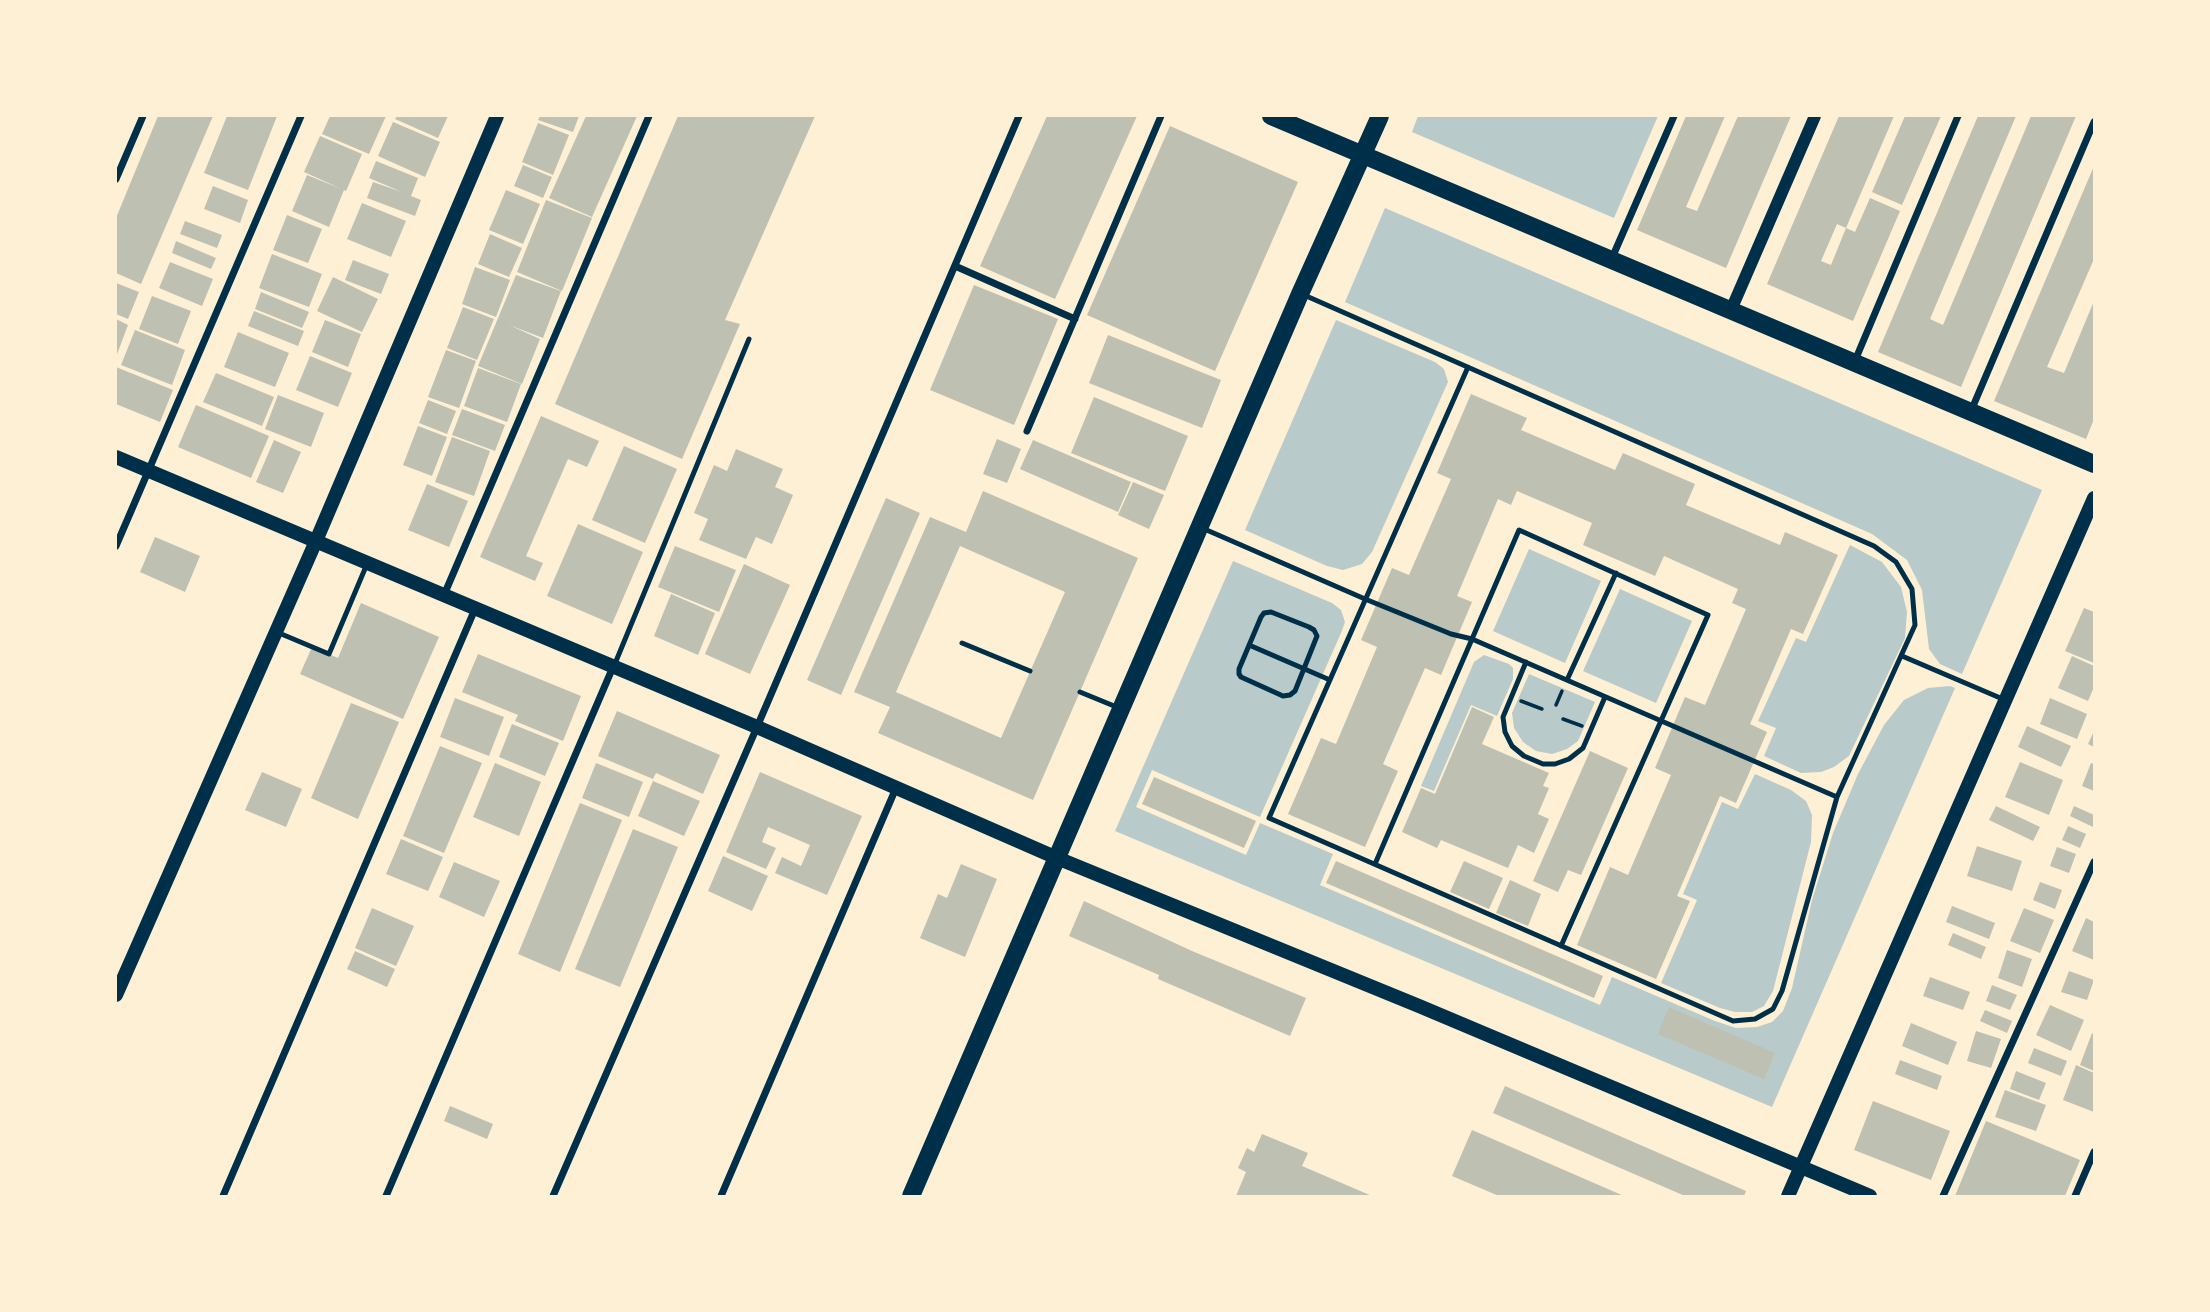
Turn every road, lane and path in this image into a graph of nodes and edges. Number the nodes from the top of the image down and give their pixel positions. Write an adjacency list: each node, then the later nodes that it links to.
1 (143, 116): 14 (street)
2 (301, 116): 27 (street)
3 (497, 116): 30 (main road)
4 (649, 116): 34 (street)
5 (1019, 116): 16 (street)
6 (1161, 116): 19 (street)
7 (1271, 116): 13 (main road)
8 (1380, 116): 13 (main road)
9 (1674, 116): 15 (street)
10 (1815, 116): 18 (street)
11 (1958, 116): 21 (street)
12 (2095, 121): 23 (street)
13 (1363, 155): 15 (main road); 17 (main road)
14 (116, 179)
15 (1612, 259): 18 (main road)
16 (955, 266): 19 (street); 57 (street)
17 (1300, 293): 22 (lane); 29 (main road)
18 (1731, 310): 21 (main road)
19 (1075, 319): 24 (street)
20 (749, 338): 43 (lane)
21 (1854, 363): 23 (main road)
22 (1468, 367): 35 (lane); 41 (lane)
23 (1970, 412): 26 (main road)
24 (1027, 431)
25 (116, 457): 27 (main road)
26 (2095, 464)
27 (149, 471): 30 (main road); 31 (street)
28 (2095, 498): 51 (main road)
29 (1200, 527): 35 (lane); 53 (main road)
30 (316, 541): 32 (main road); 37 (main road)
31 (116, 547)
32 (368, 563): 34 (main road); 37 (lane)
33 (1616, 573): 38 (lane); 47 (lane); 56 (lane)
34 (444, 595): 36 (main road)
35 (1365, 599): 38 (lane); 46 (lane)
36 (475, 608): 43 (main road); 68 (street)
37 (276, 631): 65 (main road)
38 (1472, 639): 42 (lane); 63 (lane)
39 (962, 643): 45 (lane)
40 (1249, 645): 44 (lane); 44 (lane); 44 (lane)
41 (1902, 656): 51 (lane); 60 (lane)
42 (1526, 662): 47 (lane); 49 (lane)
43 (613, 667): 57 (main road); 69 (street)
44 (1303, 668): 46 (lane)
45 (1030, 671)
46 (1330, 680): 63 (lane)
47 (1567, 680): 50 (lane); 52 (path)
48 (1080, 692): 53 (lane)
49 (1511, 697): 54 (path); 58 (lane)
50 (1605, 697): 56 (lane); 58 (lane)
51 (2005, 700): 67 (main road)
52 (1556, 705)
53 (1121, 709): 61 (main road)
54 (1542, 709)
55 (1563, 719): 58 (path)
56 (1661, 721): 60 (lane); 64 (lane)
57 (757, 727): 59 (main road); 70 (street)
58 (1590, 730)
59 (895, 788): 61 (main road); 71 (street)
60 (1837, 797): 64 (lane)
61 (1057, 858): 67 (main road); 72 (main road)
62 (2095, 862): 75 (street)
63 (1375, 864): 64 (lane)
64 (1561, 946)
65 (116, 995)
66 (2095, 1152): 76 (street)
67 (1801, 1167): 73 (main road); 74 (main road)
68 (223, 1196)
69 (386, 1196)
70 (553, 1196)
71 (721, 1196)
72 (911, 1196)
73 (1788, 1196)
74 (1870, 1196)
75 (1943, 1196)
76 (2075, 1196)

